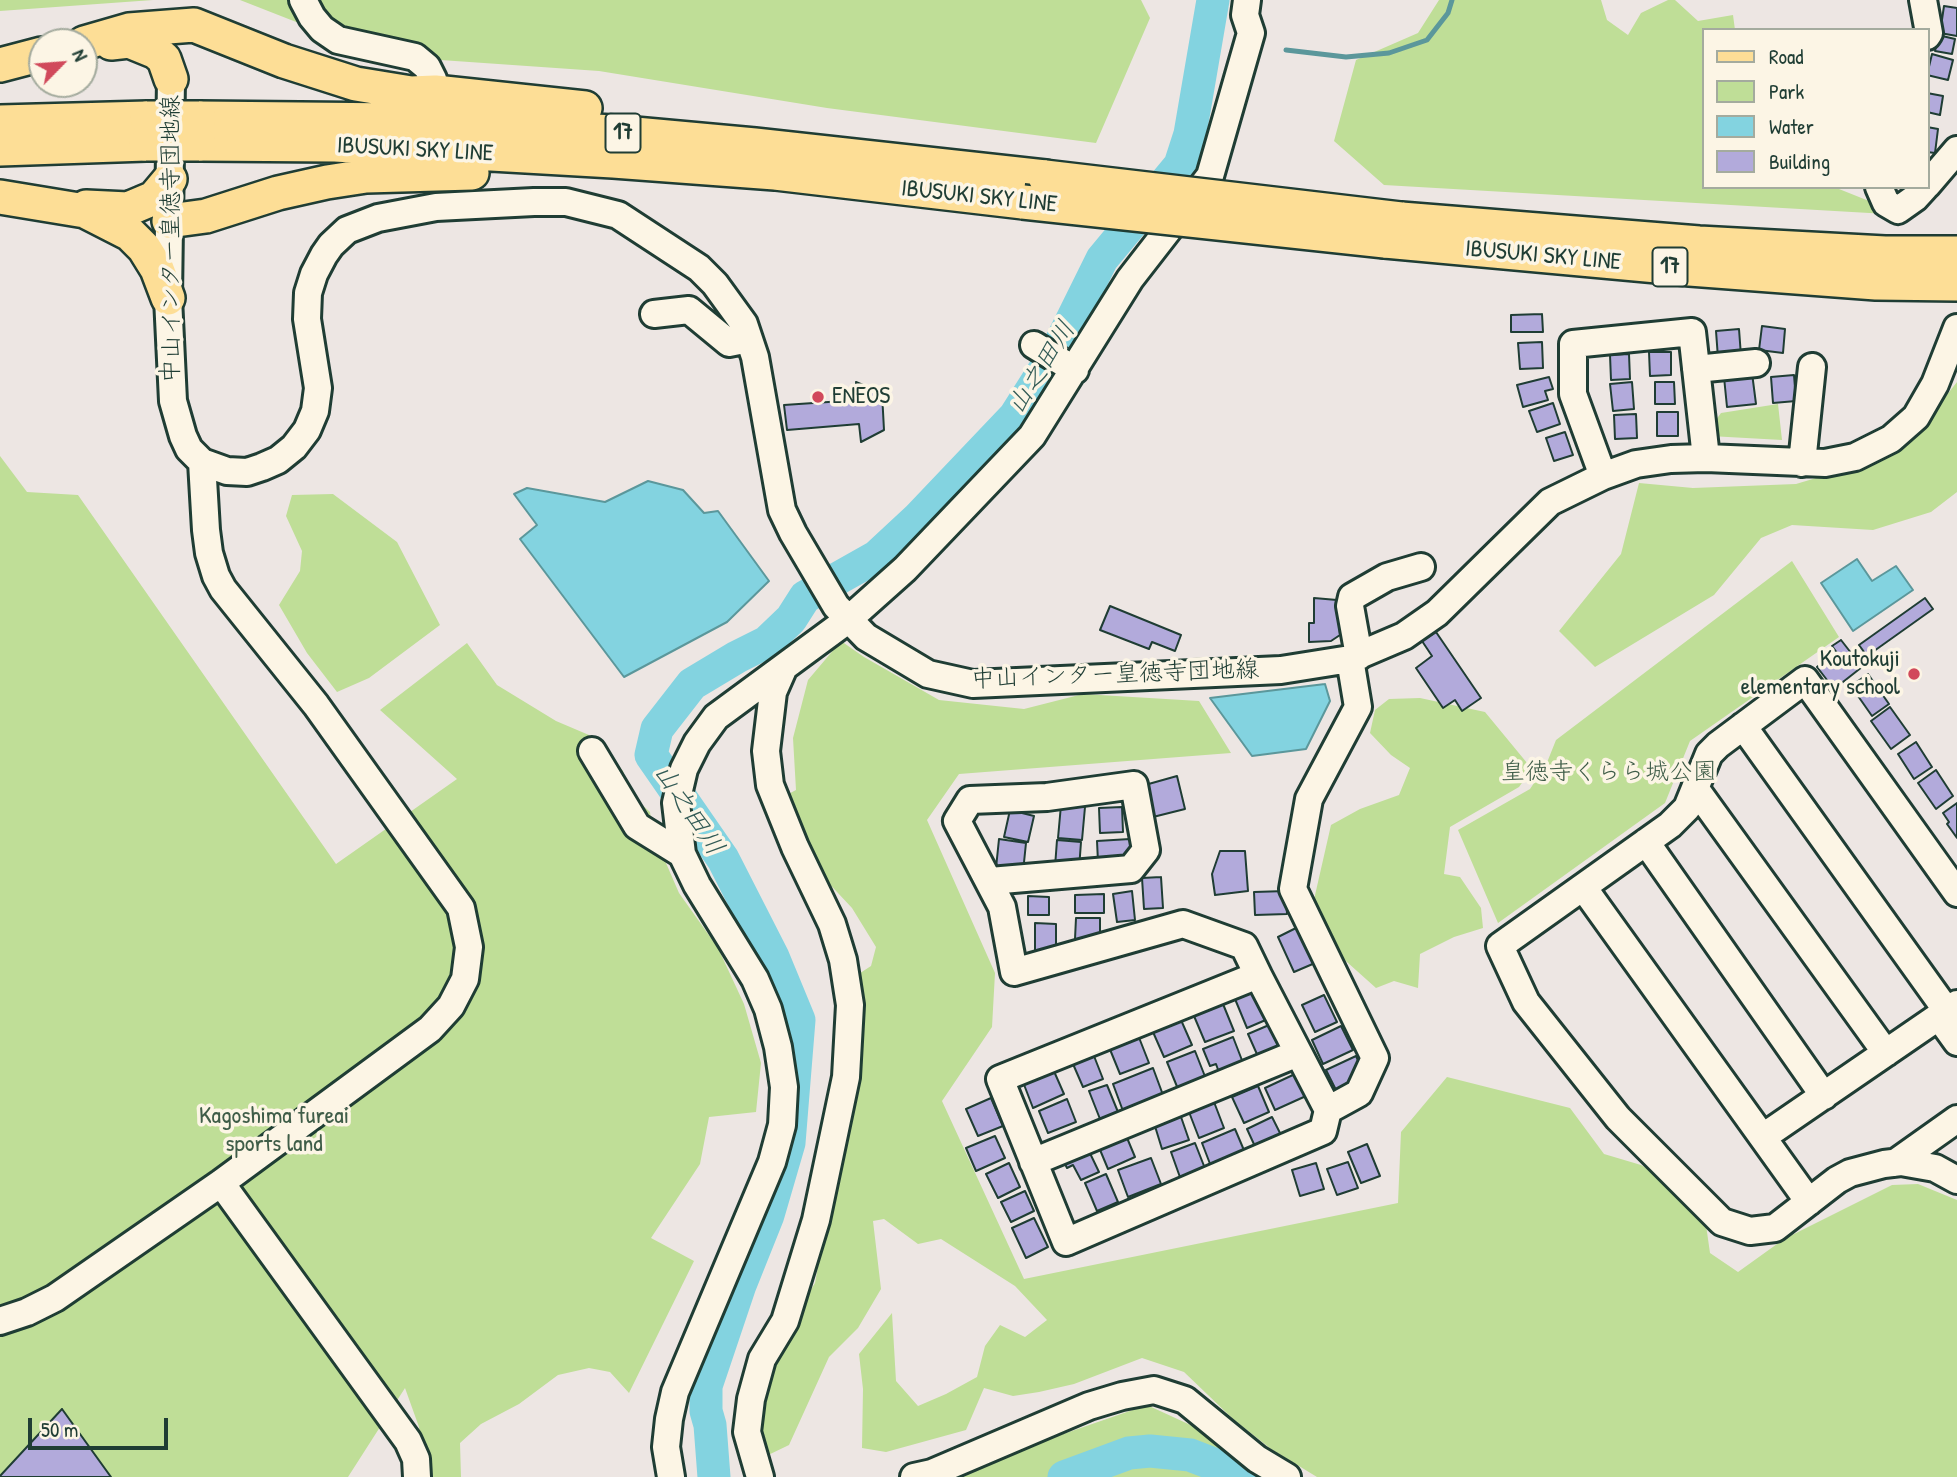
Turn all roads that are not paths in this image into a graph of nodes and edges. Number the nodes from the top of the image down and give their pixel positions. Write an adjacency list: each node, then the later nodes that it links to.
1 (303, 0): 11 (street)
2 (1247, 0): 37 (street)
3 (1923, 0): 4 (street)
4 (1928, 28)
5 (98, 40): 6 (main road)
6 (241, 42): 10 (main road); 11 (main road)
7 (98, 44): 10 (main road)
8 (28, 58): 9 (main road)
9 (0, 65)
10 (171, 79): 19 (street, 中山インター皇徳寺団地線)
11 (435, 92): 15 (main road)
12 (0, 122): 13 (main road, IBUSUKI SKY LINE / 17)
13 (146, 131): 14 (main road, IBUSUKI SKY LINE / 17, bridge); 16 (main road, IBUSUKI SKY LINE / 17)
14 (199, 131): 15 (main road, IBUSUKI SKY LINE / 17); 18 (main road, IBUSUKI SKY LINE / 17)
15 (755, 145): 26 (main road, IBUSUKI SKY LINE / 17, bridge)
16 (0, 149)
17 (1957, 150): 20 (street)
18 (775, 173): 25 (main road); 26 (main road, IBUSUKI SKY LINE / 17, bridge)
19 (170, 179): 24 (main road); 25 (street, 中山インター皇徳寺団地線)
20 (1929, 183)
21 (1880, 189): 22 (street)
22 (1923, 189)
23 (0, 197): 24 (main road)
24 (60, 205): 29 (main road)
25 (169, 221): 29 (street, 中山インター皇徳寺団地線)
26 (1393, 230): 27 (main road, IBUSUKI SKY LINE / 17); 28 (main road, IBUSUKI SKY LINE / 17)
27 (1957, 253)
28 (1957, 284)
29 (168, 298): 39 (street, 中山インター皇徳寺団地線)
30 (654, 314): 32 (street)
31 (1957, 328): 40 (street, 中山インター皇徳寺団地線)
32 (750, 339): 39 (street, 中山インター皇徳寺団地線); 43 (street, 中山インター皇徳寺団地線)
33 (1034, 345): 37 (street)
34 (1756, 363): 36 (street)
35 (1812, 366): 40 (street)
36 (1696, 369): 38 (street); 41 (street)
37 (1074, 370): 43 (street)
38 (1706, 458): 40 (street, 中山インター皇徳寺団地線); 41 (street, 中山インター皇徳寺団地線)
39 (202, 462): 66 (street)
40 (1802, 463)
41 (1603, 476): 44 (street, 中山インター皇徳寺団地線)
42 (1421, 567): 44 (street)
43 (842, 612): 44 (street, 中山インター皇徳寺団地線); 45 (street)
44 (1355, 657): 60 (street)
45 (784, 667): 50 (street); 71 (street)
46 (1743, 726): 48 (street); 53 (street); 55 (street)
47 (592, 751): 50 (street)
48 (1695, 788): 49 (street); 58 (street)
49 (1646, 842): 52 (street); 59 (street)
50 (681, 847): 70 (street)
51 (990, 881): 51 (street); 54 (street)
52 (1583, 887): 62 (street); 67 (street)
53 (1957, 893)
54 (1258, 975): 57 (street); 63 (street)
55 (1948, 1011): 56 (street); 58 (street)
56 (1957, 1042)
57 (1298, 1053): 60 (street); 63 (street)
58 (1886, 1054): 59 (street)
59 (1824, 1096): 62 (street)
60 (1328, 1110): 63 (street)
61 (1957, 1119): 64 (street)
62 (1763, 1137): 67 (street)
63 (1033, 1162)
64 (1895, 1163): 65 (street); 67 (street)
65 (1957, 1181)
66 (221, 1183): 68 (street); 69 (street)
67 (1810, 1202)
68 (0, 1321)
69 (416, 1477)
70 (671, 1477)
71 (760, 1477)
72 (914, 1477): 73 (street)
73 (1287, 1477)

